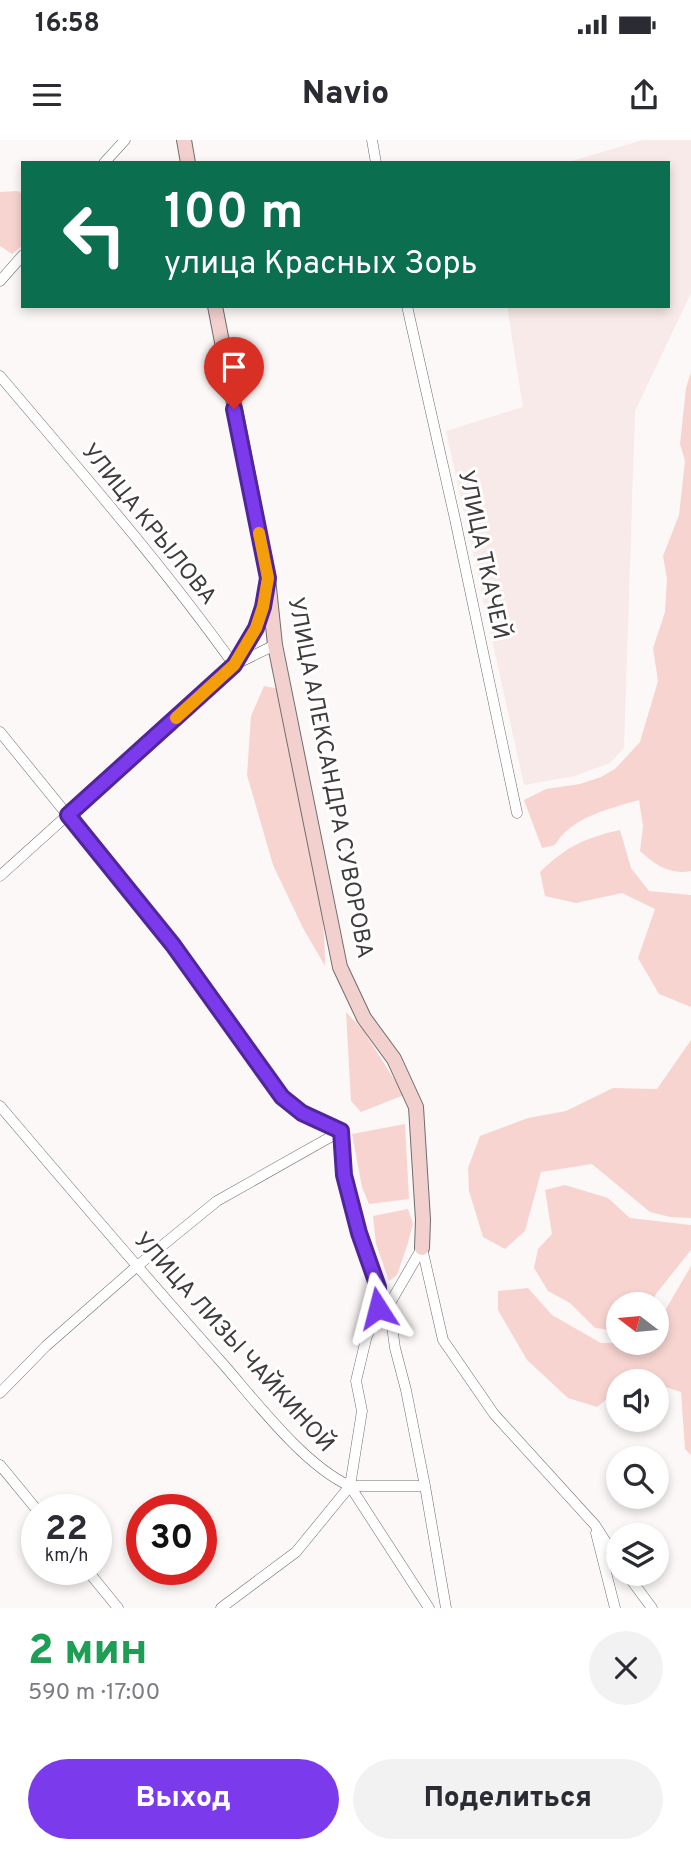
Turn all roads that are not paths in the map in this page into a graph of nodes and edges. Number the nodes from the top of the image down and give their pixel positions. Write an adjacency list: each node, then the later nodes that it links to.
1 (125, 140): 4 (street)
2 (184, 140): 5 (street)
3 (372, 140): 6 (street)
4 (106, 161)
5 (188, 161)
6 (376, 161)
7 (21, 256): 8 (street)
8 (4, 269): 9 (street)
9 (0, 281)
10 (215, 308): 13 (street, УЛИЦА АЛЕКСАНДРА СУВОРОВА)
11 (407, 308): 17 (street, УЛИЦА ТКАЧЕЙ)
12 (0, 376): 15 (street, УЛИЦА КРЫЛОВА)
13 (268, 578): 14 (street, УЛИЦА АЛЕКСАНДРА СУВОРОВА); 15 (street)
14 (275, 645): 15 (street); 22 (street, УЛИЦА АЛЕКСАНДРА СУВОРОВА)
15 (234, 665): 18 (street)
16 (0, 732): 18 (street)
17 (517, 813)
18 (68, 815): 19 (street); 21 (street)
19 (0, 876)
20 (0, 1106): 23 (street, УЛИЦА ЛИЗЫ ЧАЙКИНОЙ)
21 (341, 1131): 23 (street); 26 (street)
22 (422, 1248): 27 (street, УЛИЦА АЛЕКСАНДРА СУВОРОВА); 29 (street)
23 (136, 1266): 24 (street); 26 (street, УЛИЦА ЛИЗЫ ЧАЙКИНОЙ)
24 (0, 1394)
25 (0, 1465): 28 (street)
26 (350, 1486): 27 (street); 34 (street); 35 (street, УЛИЦА ЛИЗЫ ЧАЙКИНОЙ)
27 (425, 1486): 36 (street, УЛИЦА АЛЕКСАНДРА СУВОРОВА)
28 (24, 1494)
29 (595, 1525): 30 (street); 37 (street)
30 (606, 1542)
31 (99, 1585): 33 (street)
32 (636, 1586): 38 (street)
33 (118, 1608)
34 (221, 1608)
35 (429, 1608)
36 (446, 1608)
37 (615, 1608)
38 (652, 1608)

